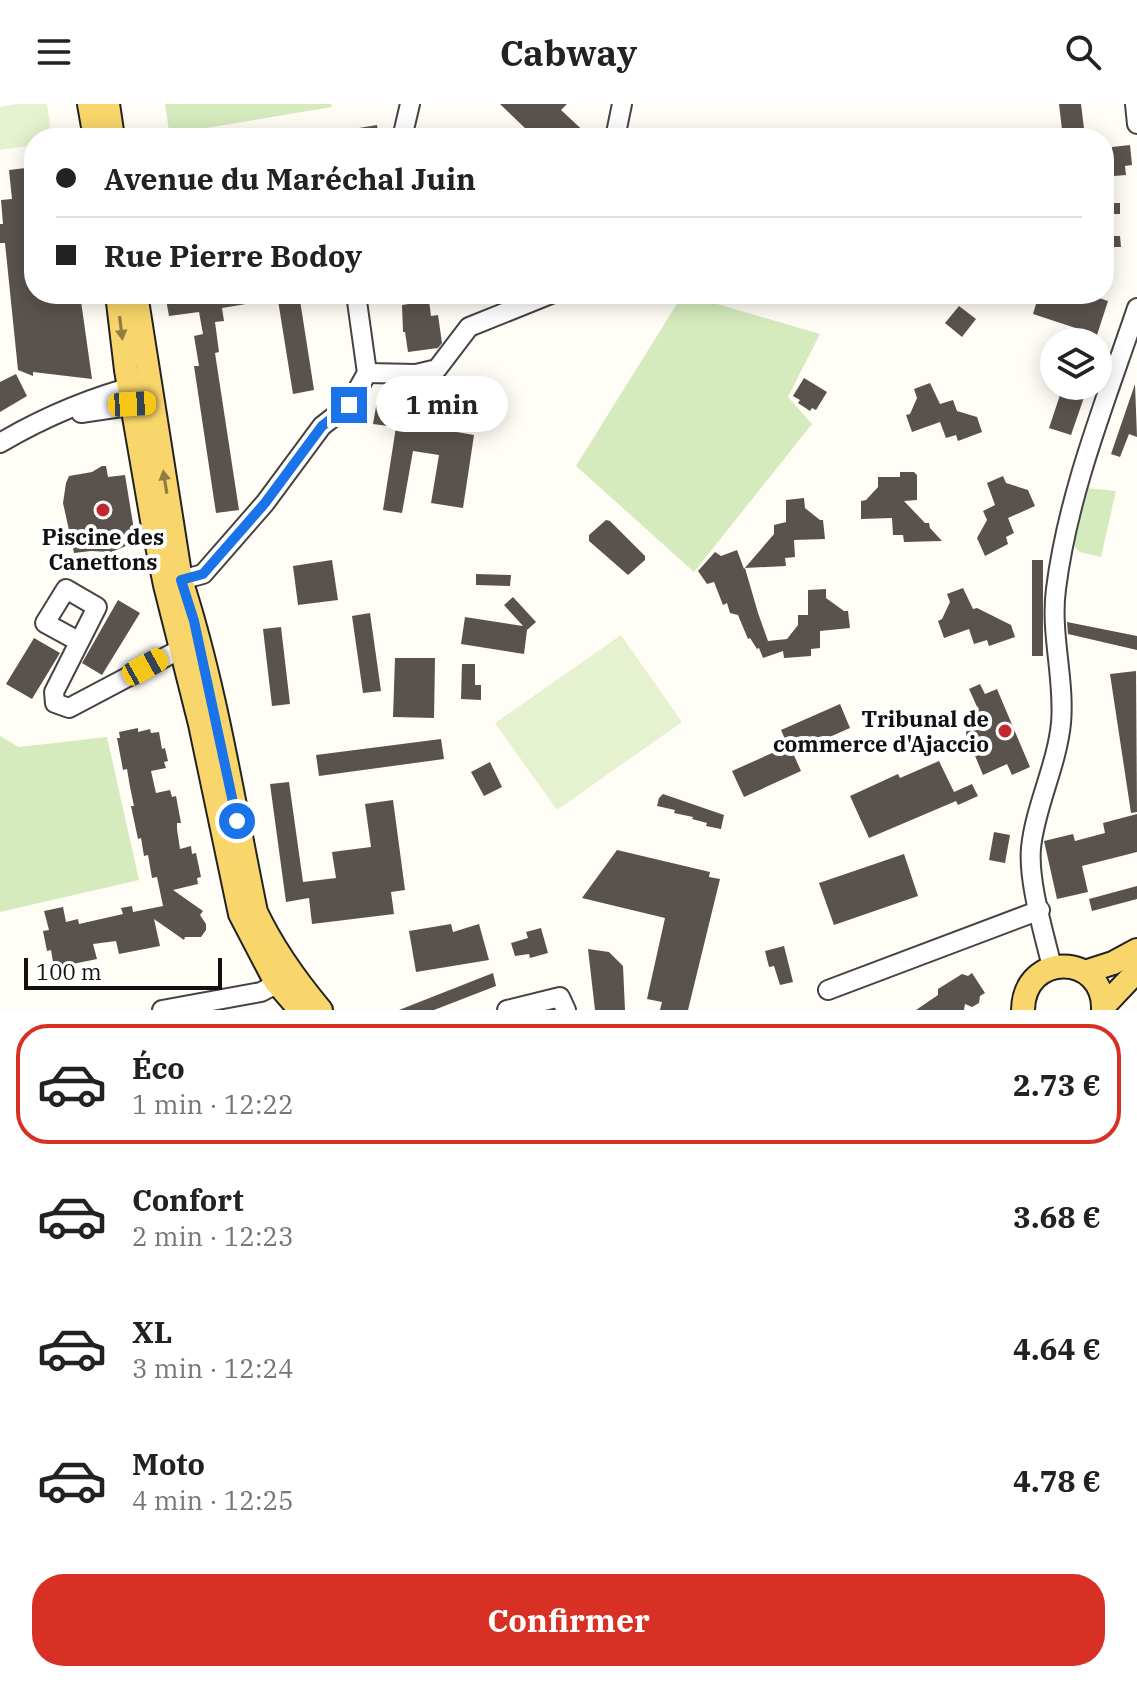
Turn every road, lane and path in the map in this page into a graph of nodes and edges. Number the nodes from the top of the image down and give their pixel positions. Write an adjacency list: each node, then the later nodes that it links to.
1 (89, 104): 7 (main road)
2 (108, 104): 8 (main road)
3 (410, 104): 9 (street)
4 (622, 104): 10 (street)
5 (1135, 104): 6 (street)
6 (1137, 124)
7 (93, 128)
8 (112, 128)
9 (404, 128)
10 (617, 128)
11 (119, 304): 17 (main road, one-way to 17)
12 (136, 304): 17 (main road)
13 (357, 304): 16 (street)
14 (526, 304): 16 (street)
15 (1137, 308): 22 (street)
16 (367, 373): 19 (street)
17 (141, 394): 18 (street); 19 (main road, one-way to 17); 21 (main road)
18 (0, 443)
19 (181, 580): 21 (main road)
20 (78, 641): 21 (street)
21 (190, 644): 27 (main road)
22 (1040, 910): 24 (street); 28 (street)
23 (1137, 950): 26 (main road)
24 (1052, 967): 26 (main road); 35 (main road)
25 (1137, 971): 30 (main road)
26 (1085, 972): 30 (main road)
27 (285, 980): 31 (street); 32 (main road); 33 (main road)
28 (828, 990)
29 (564, 1006): 34 (street)
30 (1104, 1008)
31 (162, 1010)
32 (300, 1010)
33 (321, 1010)
34 (507, 1010)
35 (1022, 1010)

